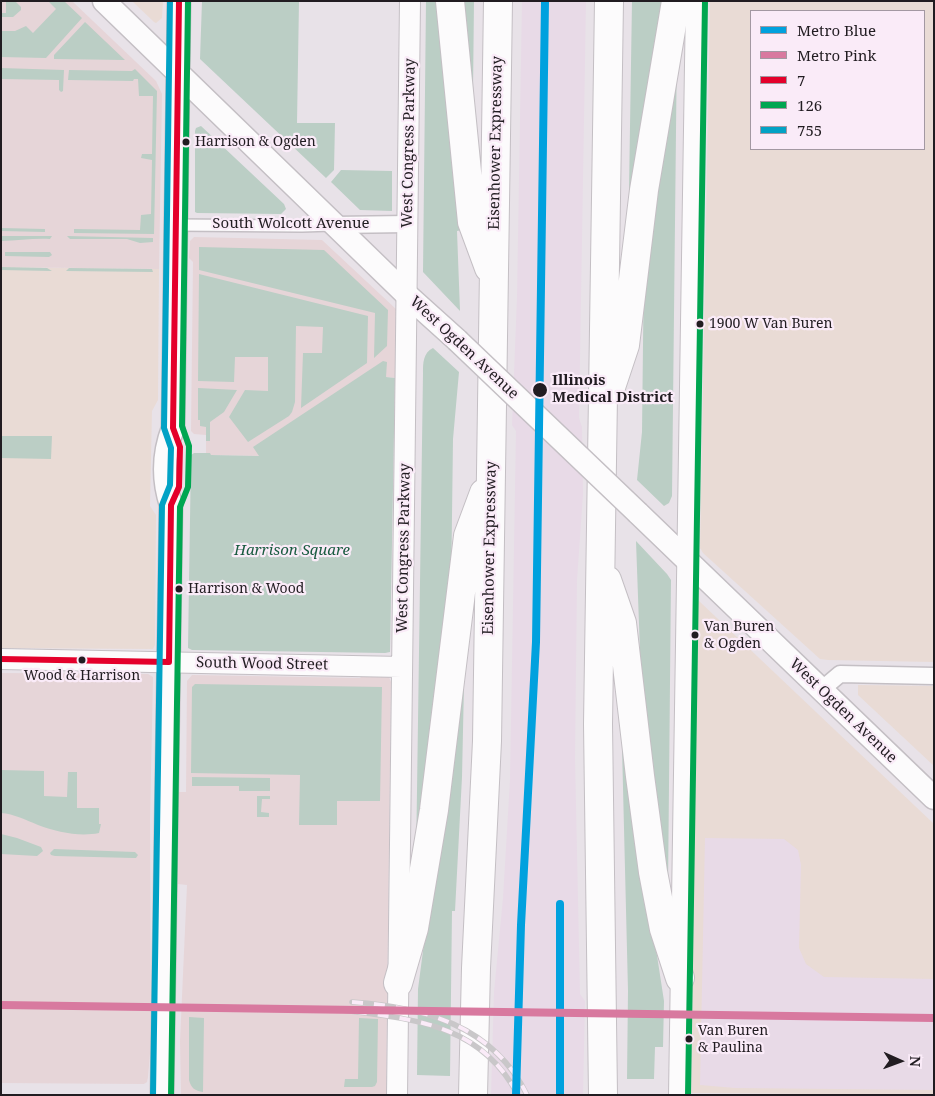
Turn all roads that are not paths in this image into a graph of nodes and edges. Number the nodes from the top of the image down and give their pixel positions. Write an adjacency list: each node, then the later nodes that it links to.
1 (104, 1): 9 (main road, West Ogden Avenue)
2 (179, 1): 9 (main road)
3 (410, 1): 10 (street, West Congress Parkway)
4 (450, 1): 13 (highway)
5 (498, 1): 13 (highway, Eisenhower Expressway)
6 (609, 1): 15 (highway)
7 (676, 1): 15 (highway)
8 (696, 1): 17 (street)
9 (178, 72): 11 (main road); 12 (main road, West Ogden Avenue)
10 (408, 224): 12 (street, South Wolcott Avenue); 14 (street, West Congress Parkway)
11 (175, 225): 12 (street, South Wolcott Avenue); 20 (main road)
12 (335, 225): 14 (main road, West Ogden Avenue)
13 (494, 284): 16 (highway, Eisenhower Expressway)
14 (407, 295): 17 (main road, West Ogden Avenue, bridge); 21 (street, West Congress Parkway)
15 (603, 410): 18 (highway)
16 (491, 475): 26 (highway); 29 (highway, Eisenhower Expressway)
17 (686, 560): 23 (main road, West Ogden Avenue); 25 (street)
18 (601, 562): 25 (highway); 30 (highway)
19 (1, 660): 20 (street, South Wood Street)
20 (169, 662): 21 (street, South Wood Street); 27 (main road)
21 (402, 667): 26 (street, West Congress Parkway)
22 (934, 676): 23 (street)
23 (821, 690): 24 (main road, West Ogden Avenue)
24 (934, 798)
25 (680, 978): 31 (street)
26 (398, 983): 28 (street, West Congress Parkway)
27 (162, 1095)
28 (397, 1095)
29 (473, 1095)
30 (603, 1095)
31 (679, 1095)

